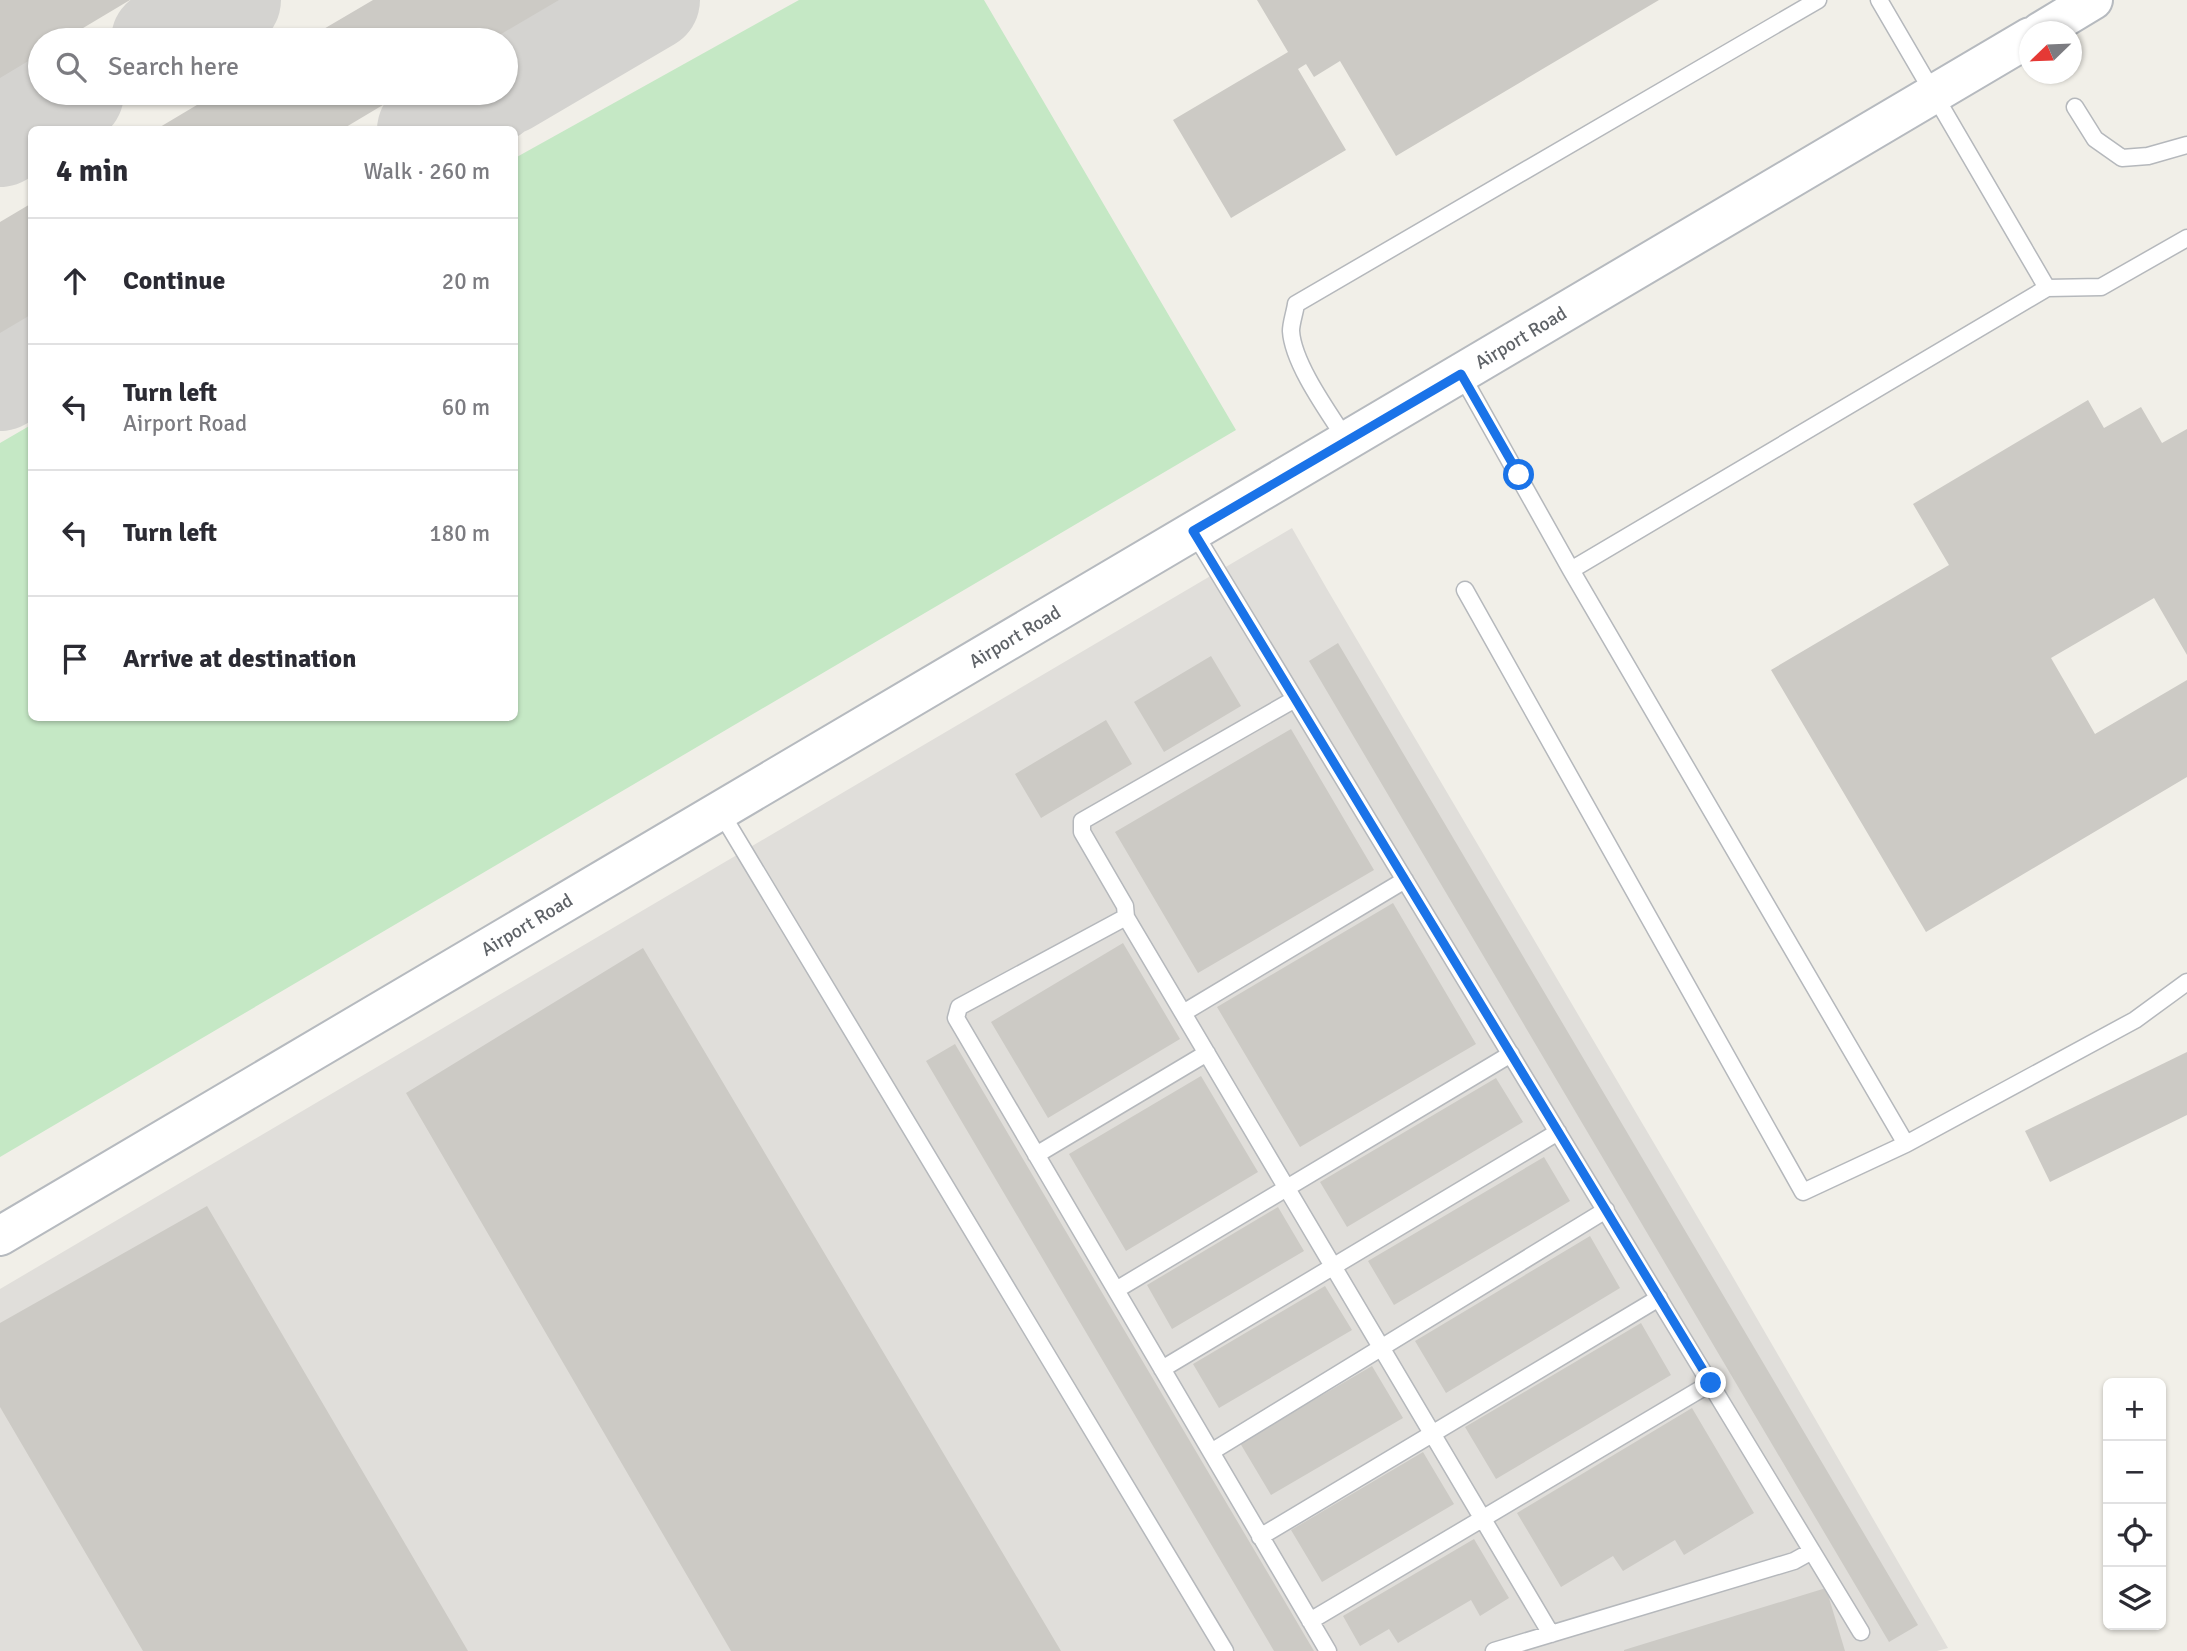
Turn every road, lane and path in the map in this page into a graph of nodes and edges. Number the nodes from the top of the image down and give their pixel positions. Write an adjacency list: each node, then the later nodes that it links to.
1 (1818, 0): 12 (lane)
2 (1879, 0): 6 (lane)
3 (2093, 0): 4 (street)
4 (2058, 21)
5 (2019, 43): 6 (street, Airport Road)
6 (1934, 94): 10 (lane); 11 (street, Airport Road)
7 (2075, 107): 8 (lane)
8 (2187, 145)
9 (2187, 238): 10 (lane)
10 (2047, 288): 14 (lane)
11 (1461, 374): 12 (street, Airport Road); 14 (lane)
12 (1347, 441): 13 (street, Airport Road)
13 (1193, 531): 16 (lane); 17 (street, Airport Road)
14 (1571, 570): 25 (lane)
15 (1465, 590): 25 (lane)
16 (1295, 699): 18 (lane); 19 (lane)
17 (720, 811): 29 (street, Airport Road); 44 (lane)
18 (1405, 880): 21 (lane); 23 (lane)
19 (1126, 917): 21 (lane); 26 (lane)
20 (2187, 982): 25 (lane)
21 (1183, 1013): 22 (lane)
22 (1207, 1053): 26 (lane); 27 (lane)
23 (1511, 1054): 24 (lane); 27 (lane)
24 (1558, 1132): 28 (lane); 30 (lane)
25 (1906, 1144)
26 (1036, 1155): 31 (lane)
27 (1287, 1188): 30 (lane); 31 (lane)
28 (1606, 1210): 32 (lane); 33 (lane)
29 (0, 1236)
30 (1333, 1266): 33 (lane); 34 (lane)
31 (1116, 1290): 34 (lane)
32 (1659, 1298): 35 (lane); 36 (lane)
33 (1381, 1348): 36 (lane); 37 (lane)
34 (1162, 1369): 37 (lane)
35 (1711, 1383): 38 (lane); 40 (lane)
36 (1433, 1434): 38 (lane); 39 (lane)
37 (1211, 1452): 39 (lane)
38 (1483, 1518): 41 (lane); 43 (lane)
39 (1260, 1536): 41 (lane)
40 (1812, 1551): 42 (lane); 43 (lane)
41 (1310, 1621): 45 (lane)
42 (1861, 1632)
43 (1551, 1634): 46 (lane)
44 (1224, 1651)
45 (1328, 1651)
46 (1494, 1651)

